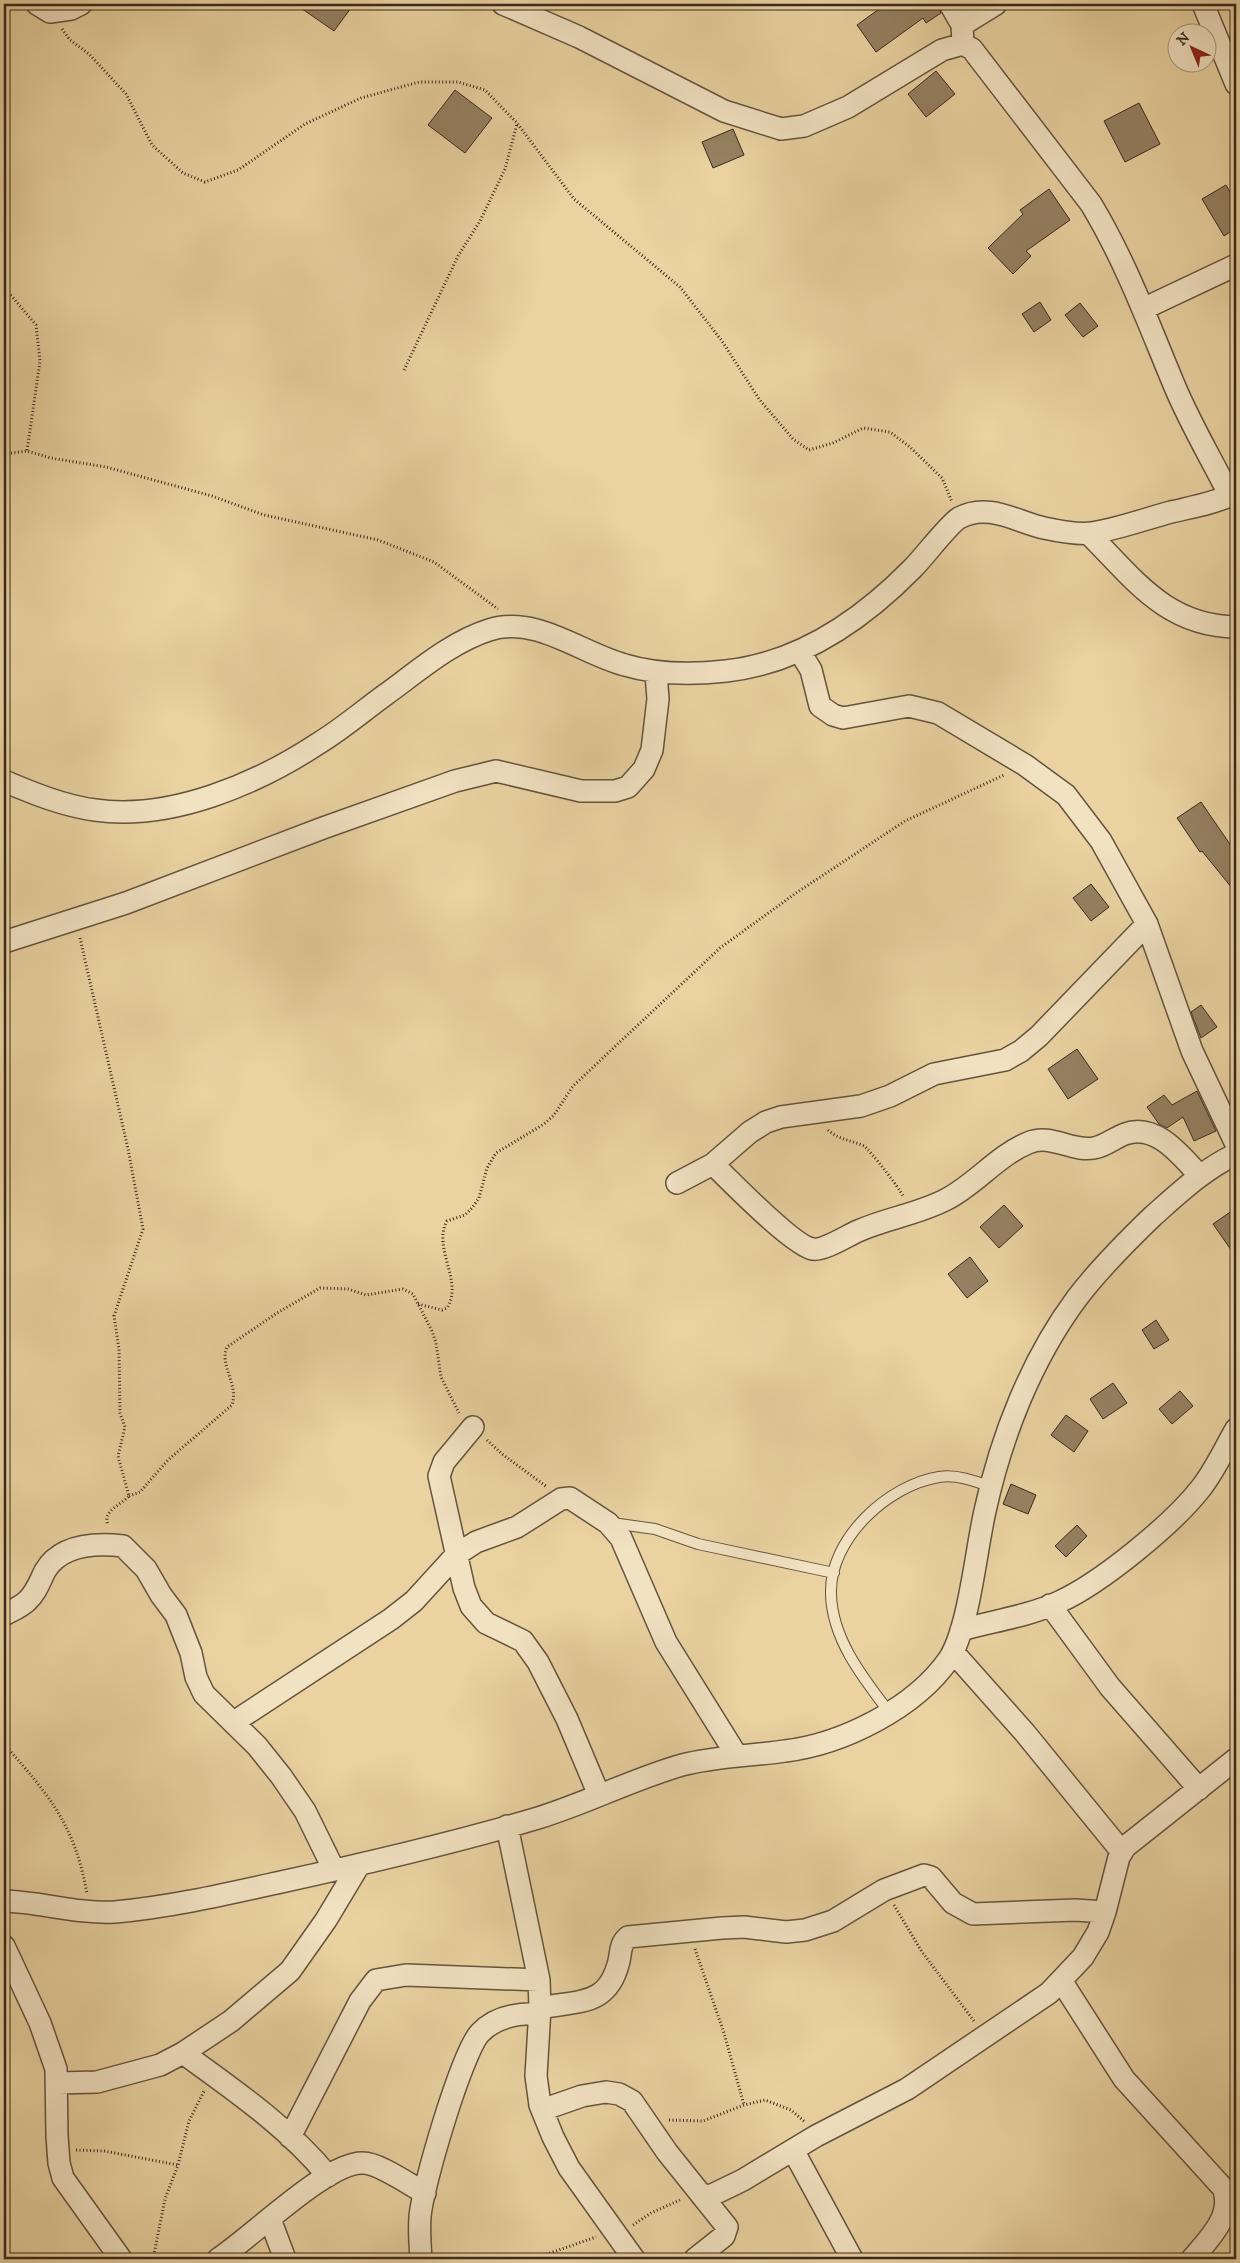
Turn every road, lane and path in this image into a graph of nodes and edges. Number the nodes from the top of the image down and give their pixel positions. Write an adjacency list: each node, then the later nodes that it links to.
1 (81, 4): 6 (street)
2 (503, 4): 7 (street)
3 (950, 4): 7 (street)
4 (996, 4): 7 (street)
5 (1203, 4): 8 (street)
6 (44, 8): 9 (path)
7 (962, 34): 12 (street)
8 (1236, 84)
9 (517, 123): 13 (path); 17 (path)
10 (1236, 265): 12 (street)
11 (4, 287): 14 (path)
12 (1144, 309): 16 (street)
13 (404, 370)
14 (27, 452): 15 (path); 19 (path)
15 (4, 454)
16 (1233, 495): 18 (street)
17 (959, 518): 18 (street); 21 (street)
18 (1089, 534): 20 (street)
19 (520, 626): 22 (street); 24 (street)
20 (1236, 627)
21 (800, 652): 22 (street); 23 (street)
22 (656, 673): 25 (street)
23 (1025, 765): 26 (street); 35 (path)
24 (4, 781)
25 (76, 920): 27 (street); 39 (path)
26 (1147, 924): 28 (street); 29 (street)
27 (4, 942)
28 (811, 1114): 31 (street); 34 (path)
29 (1236, 1144)
30 (1236, 1154): 32 (street)
31 (713, 1164): 33 (street); 34 (street)
32 (1200, 1176): 34 (street); 38 (street)
33 (677, 1183)
34 (908, 1215)
35 (418, 1304): 36 (path); 39 (path)
36 (473, 1427): 40 (path); 43 (street)
37 (1236, 1429): 45 (street)
38 (991, 1487): 44 (lane); 47 (street)
39 (129, 1496): 42 (path)
40 (561, 1499): 41 (street); 43 (street)
41 (608, 1523): 44 (lane); 52 (street)
42 (123, 1546): 46 (street); 50 (street)
43 (456, 1555): 50 (street); 55 (street)
44 (834, 1573): 49 (lane)
45 (1050, 1605): 47 (street); 54 (street)
46 (4, 1615)
47 (960, 1630): 48 (street)
48 (953, 1652): 49 (street); 57 (street)
49 (889, 1712): 52 (street)
50 (234, 1722): 59 (street)
51 (4, 1744): 62 (path)
52 (737, 1756): 55 (street)
53 (1236, 1759): 54 (street)
54 (1198, 1789): 57 (street)
55 (599, 1795): 56 (street)
56 (508, 1826): 58 (street); 66 (street)
57 (1122, 1852): 63 (street)
58 (359, 1865): 59 (street); 70 (street)
59 (334, 1870): 62 (street)
60 (884, 1890): 63 (street); 64 (street); 69 (path)
61 (4, 1901): 62 (street)
62 (90, 1911)
63 (1105, 1912): 67 (street)
64 (689, 1930): 68 (street); 73 (path)
65 (4, 1946): 72 (street)
66 (538, 1980): 68 (street); 77 (street)
67 (1062, 1982): 69 (street); 95 (street)
68 (540, 2011): 74 (street); 82 (street)
69 (986, 2038): 76 (street)
70 (183, 2053): 71 (street); 72 (street)
71 (214, 2076): 77 (street); 80 (path)
72 (57, 2083): 79 (street)
73 (744, 2106): 75 (path); 76 (path)
74 (542, 2110): 75 (street); 85 (street)
75 (642, 2114): 83 (street)
76 (816, 2136): 78 (street)
77 (290, 2137): 81 (street)
78 (793, 2150): 83 (street); 94 (street)
79 (58, 2155): 80 (path); 86 (street)
80 (178, 2165): 87 (path)
81 (328, 2176): 82 (street); 84 (street)
82 (425, 2193): 90 (street)
83 (701, 2194): 85 (path); 93 (street)
84 (270, 2219): 88 (street); 89 (street)
85 (614, 2233): 91 (path); 92 (street)
86 (121, 2259)
87 (153, 2259)
88 (218, 2259)
89 (285, 2259)
90 (421, 2259)
91 (533, 2259)
92 (634, 2259)
93 (695, 2259)
94 (852, 2259)
95 (1192, 2259)

